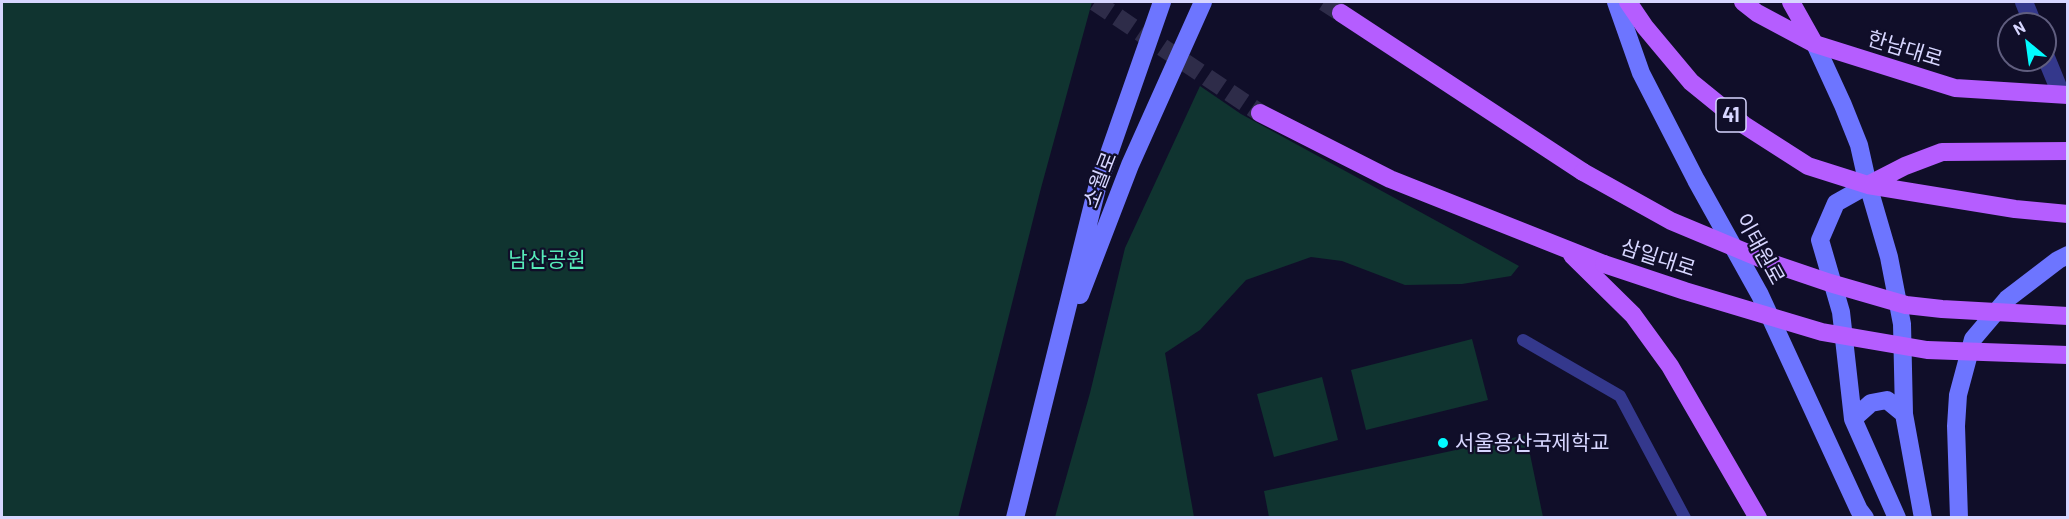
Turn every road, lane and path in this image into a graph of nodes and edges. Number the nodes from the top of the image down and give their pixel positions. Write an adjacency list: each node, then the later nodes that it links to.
1 (1162, 2): 20 (main road, 소월로)
2 (1203, 2): 20 (main road, 소월로)
3 (1616, 2): 26 (main road, 이태원로)
4 (1628, 2): 13 (main road, 41)
5 (1743, 2): 8 (main road, 한남대로)
6 (1791, 2): 8 (main road)
7 (1341, 13): 17 (main road, 삼일대로, bridge)
8 (1815, 44): 10 (main road, 한남대로); 13 (main road)
9 (2054, 72): 10 (street)
10 (2064, 94)
11 (1260, 114): 15 (main road, 삼일대로)
12 (2067, 151): 13 (main road)
13 (1868, 185): 14 (main road, 41); 21 (main road); 22 (main road)
14 (2067, 214)
15 (1566, 249): 19 (main road, 삼일대로, bridge); 25 (main road)
16 (2067, 255): 29 (main road)
17 (2067, 316)
18 (1523, 340): 24 (lane)
19 (2067, 355)
20 (1049, 378): 23 (main road, 소월로)
21 (1904, 414): 22 (main road); 28 (main road)
22 (1853, 419): 27 (main road)
23 (1015, 518)
24 (1685, 518)
25 (1758, 518)
26 (1864, 518)
27 (1897, 518)
28 (1923, 518)
29 (1959, 518)

